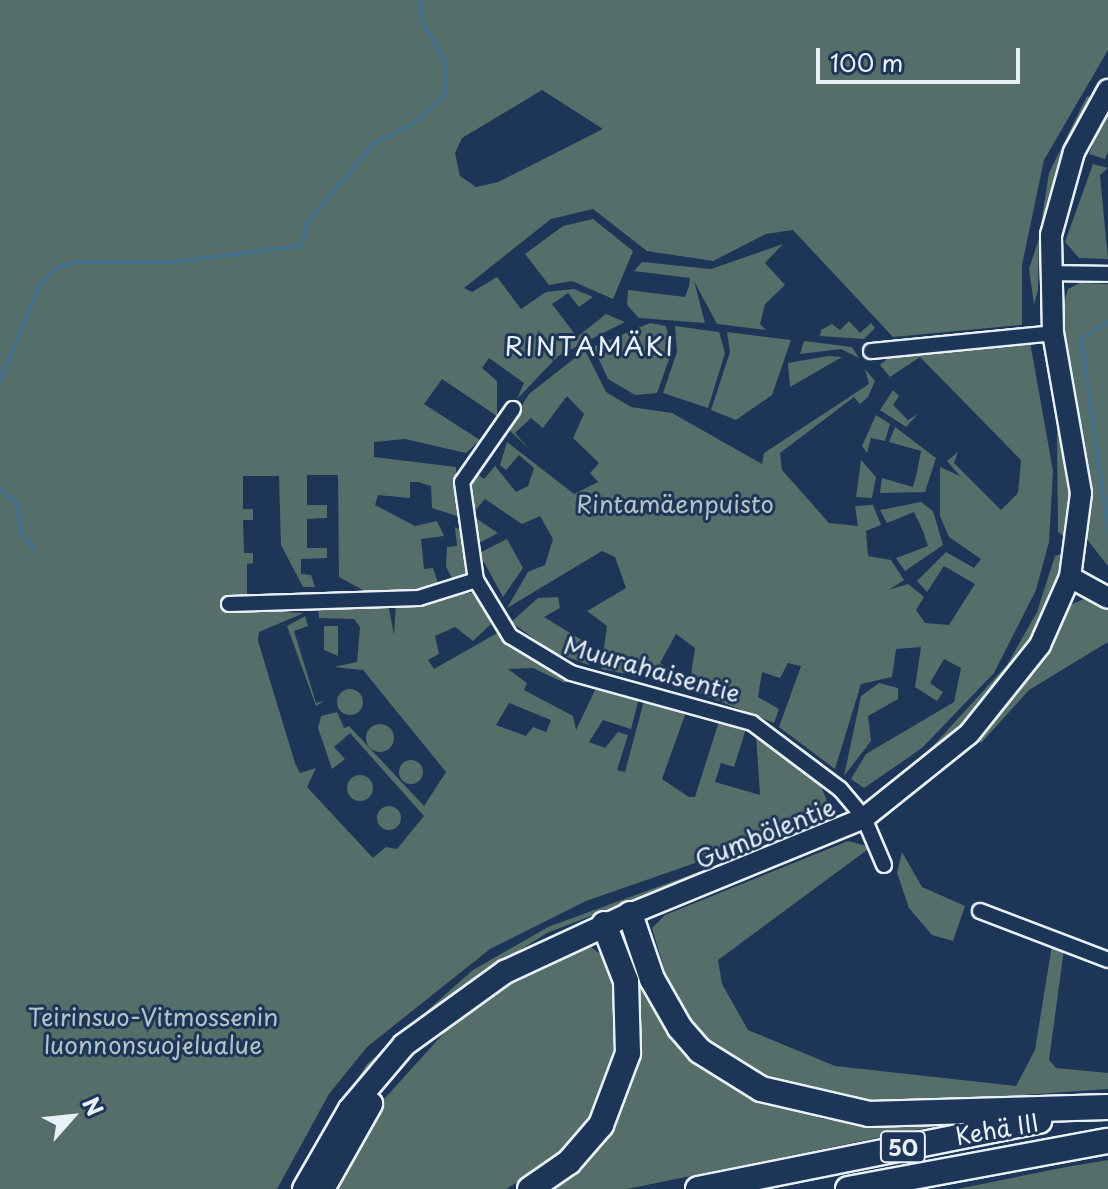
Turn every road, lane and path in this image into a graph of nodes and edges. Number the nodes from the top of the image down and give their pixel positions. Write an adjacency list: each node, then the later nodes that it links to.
1 (1108, 90): 2 (main road, Gumbölentie)
2 (1052, 273): 3 (street); 4 (main road, Gumbölentie)
3 (1108, 274)
4 (1053, 333): 5 (street); 7 (main road, Gumbölentie)
5 (871, 351)
6 (513, 409): 8 (street, Muurahaisentie)
7 (1070, 577): 9 (main road); 11 (main road, Gumbölentie)
8 (476, 580): 10 (street); 11 (street, Muurahaisentie)
9 (1108, 598)
10 (229, 604)
11 (864, 818): 12 (street, Muurahaisentie); 14 (main road, Gumbölentie)
12 (884, 865)
13 (980, 911): 16 (street)
14 (630, 914): 15 (main road); 18 (highway)
15 (604, 924): 17 (main road); 23 (highway)
16 (1108, 960)
17 (457, 1002): 21 (main road); 22 (main road)
18 (1108, 1109): 24 (highway, Kehä III / 50)
19 (1108, 1141): 20 (highway, Kehä III / 50)
20 (972, 1164): 25 (highway, Kehä III / 50); 26 (highway)
21 (304, 1189)
22 (323, 1189)
23 (530, 1189)
24 (698, 1189)
25 (848, 1189)
26 (910, 1189)

